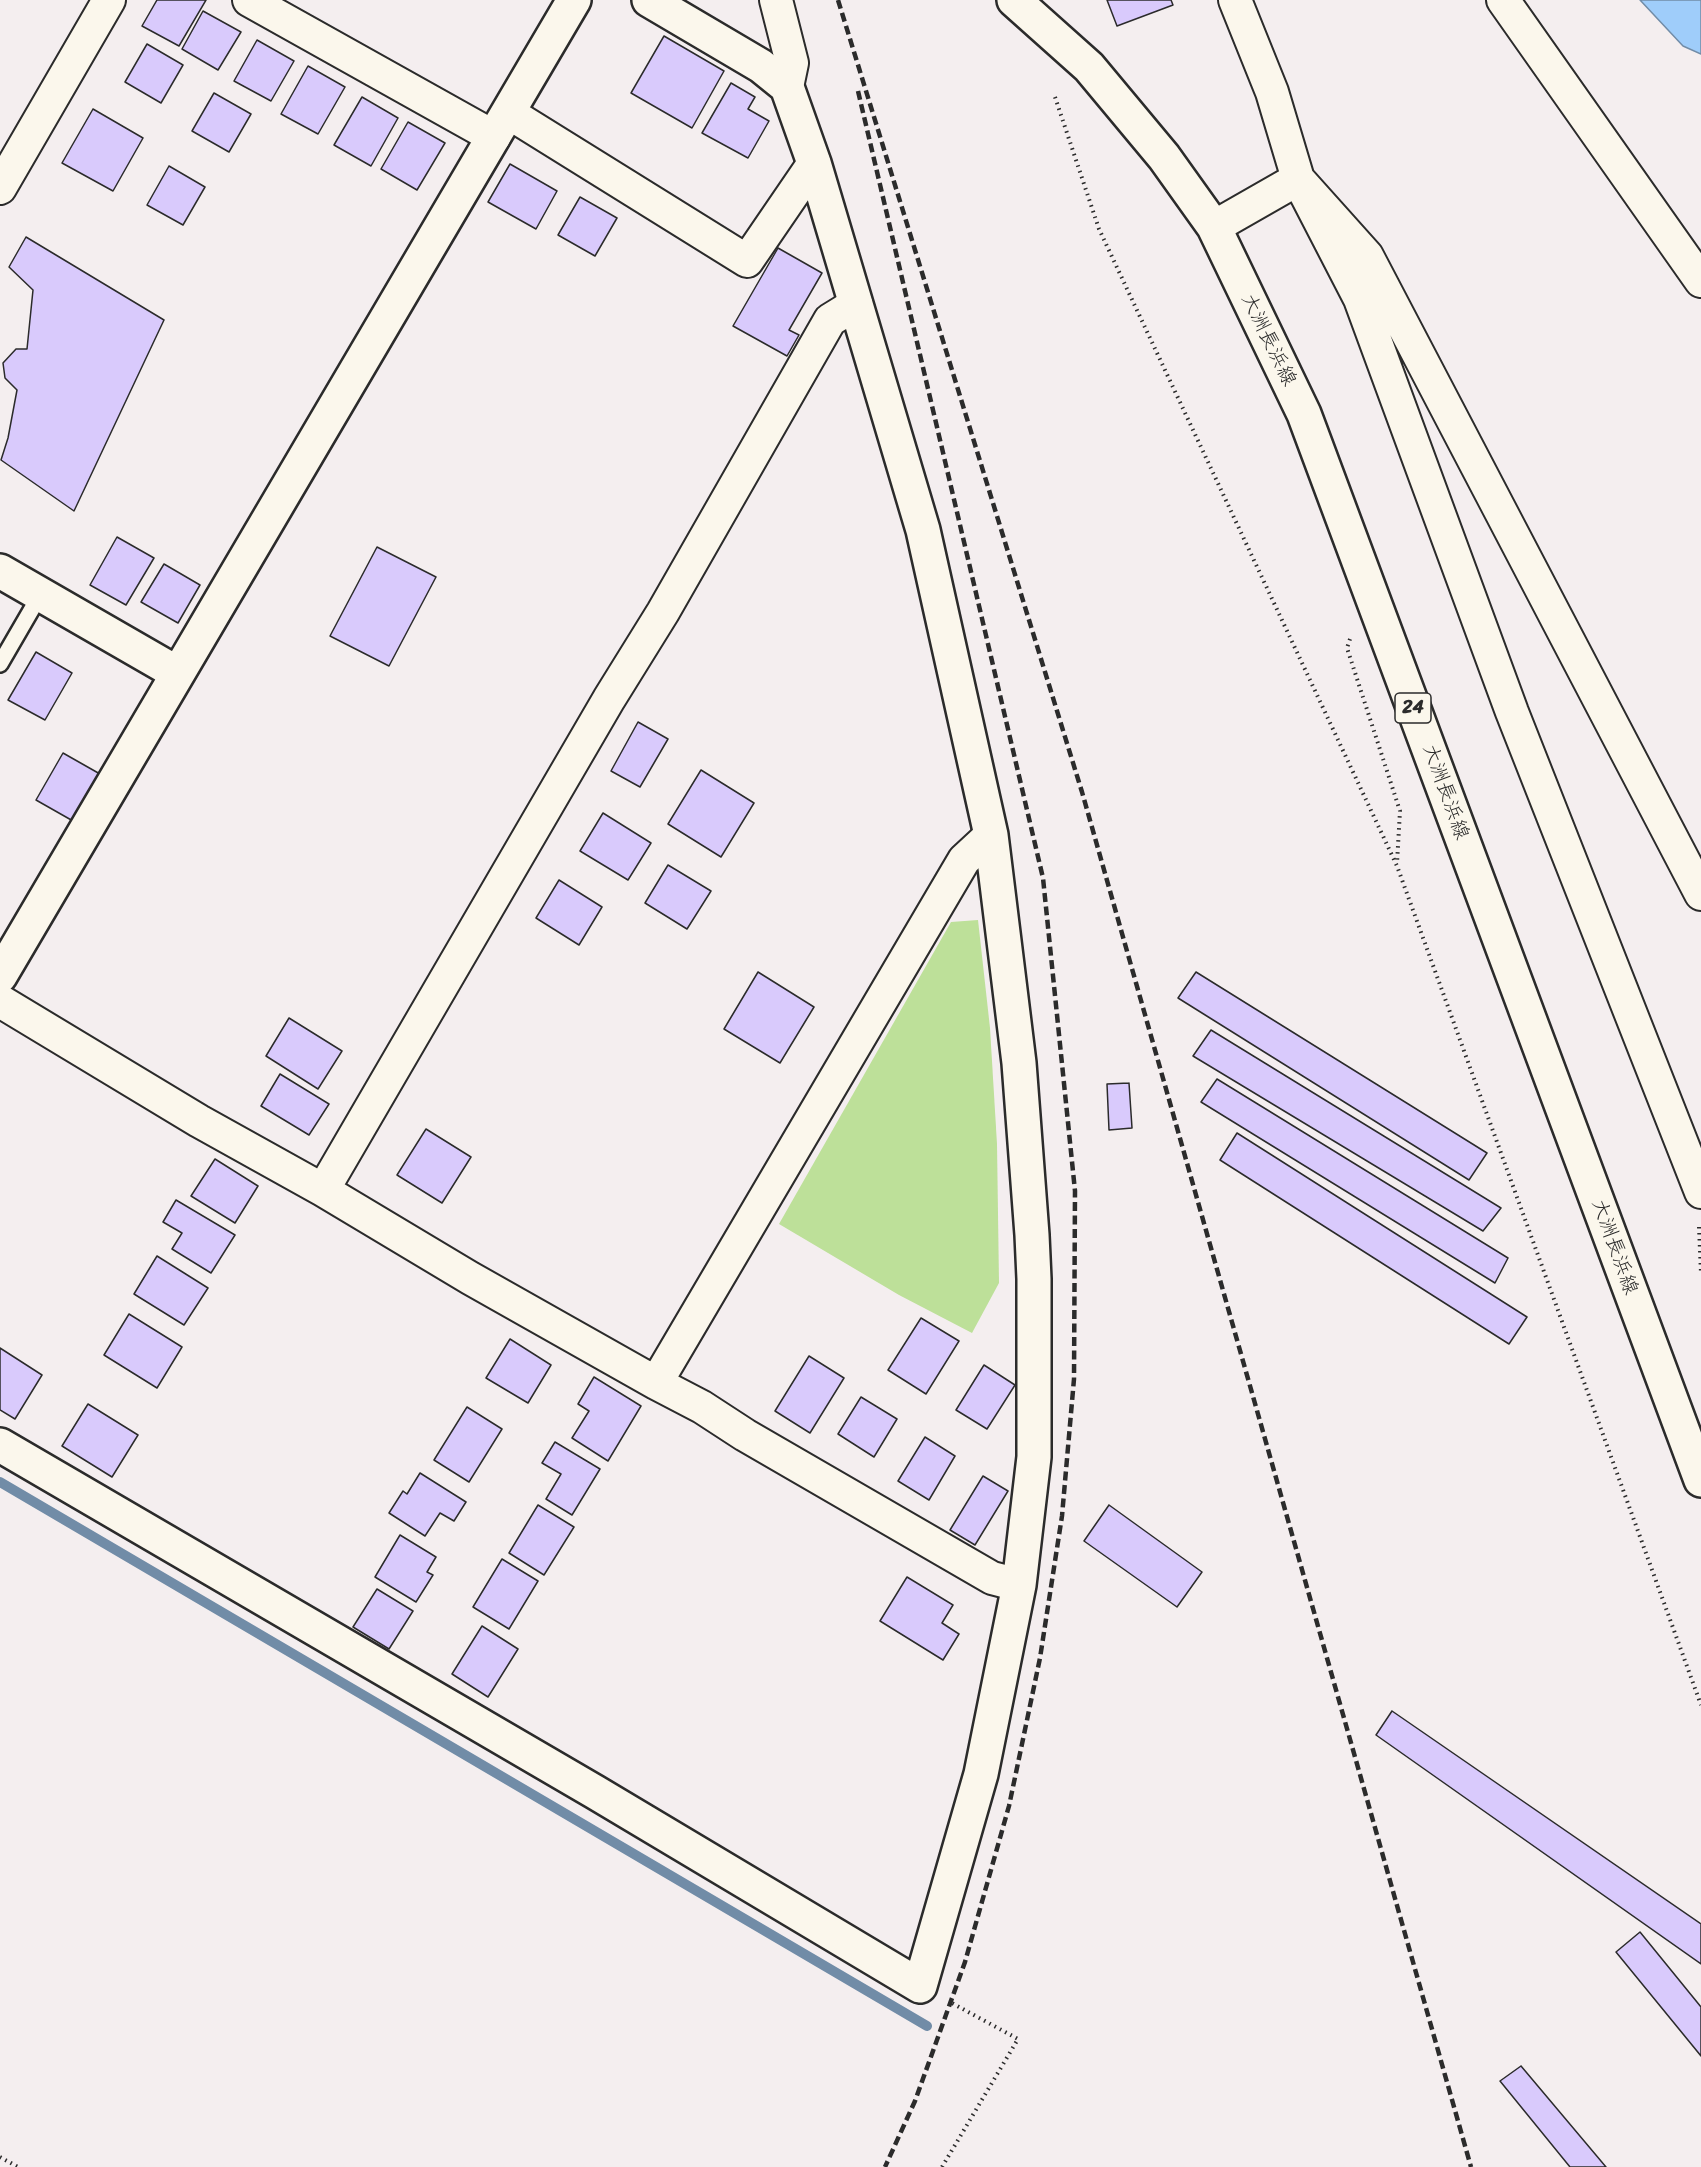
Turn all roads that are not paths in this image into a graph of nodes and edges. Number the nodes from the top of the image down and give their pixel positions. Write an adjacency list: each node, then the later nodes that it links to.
1 (109, 0): 13 (street)
2 (249, 0): 10 (street)
3 (574, 0): 10 (street)
4 (649, 0): 9 (street)
5 (776, 0): 9 (street)
6 (1014, 0): 14 (street, 大洲長浜線 / 24)
7 (1235, 0): 12 (street)
8 (1503, 0): 15 (street)
9 (787, 87): 11 (street)
10 (502, 125): 11 (street); 20 (street)
11 (814, 164): 16 (street)
12 (1298, 178): 14 (street); 22 (street); 26 (street)
13 (0, 188)
14 (1214, 227): 29 (street, 大洲長浜線 / 24)
15 (1701, 281)
16 (856, 304): 21 (street); 25 (street)
17 (0, 571): 18 (street)
18 (40, 595): 19 (lane); 20 (street)
19 (0, 663)
20 (177, 673): 23 (street)
21 (991, 836): 27 (street); 30 (street)
22 (1701, 894)
23 (0, 976)
24 (0, 1001): 25 (street)
25 (323, 1190): 27 (street)
26 (1701, 1192)
27 (656, 1383): 30 (street)
28 (0, 1445): 30 (street)
29 (1701, 1480)
30 (1019, 1585)

